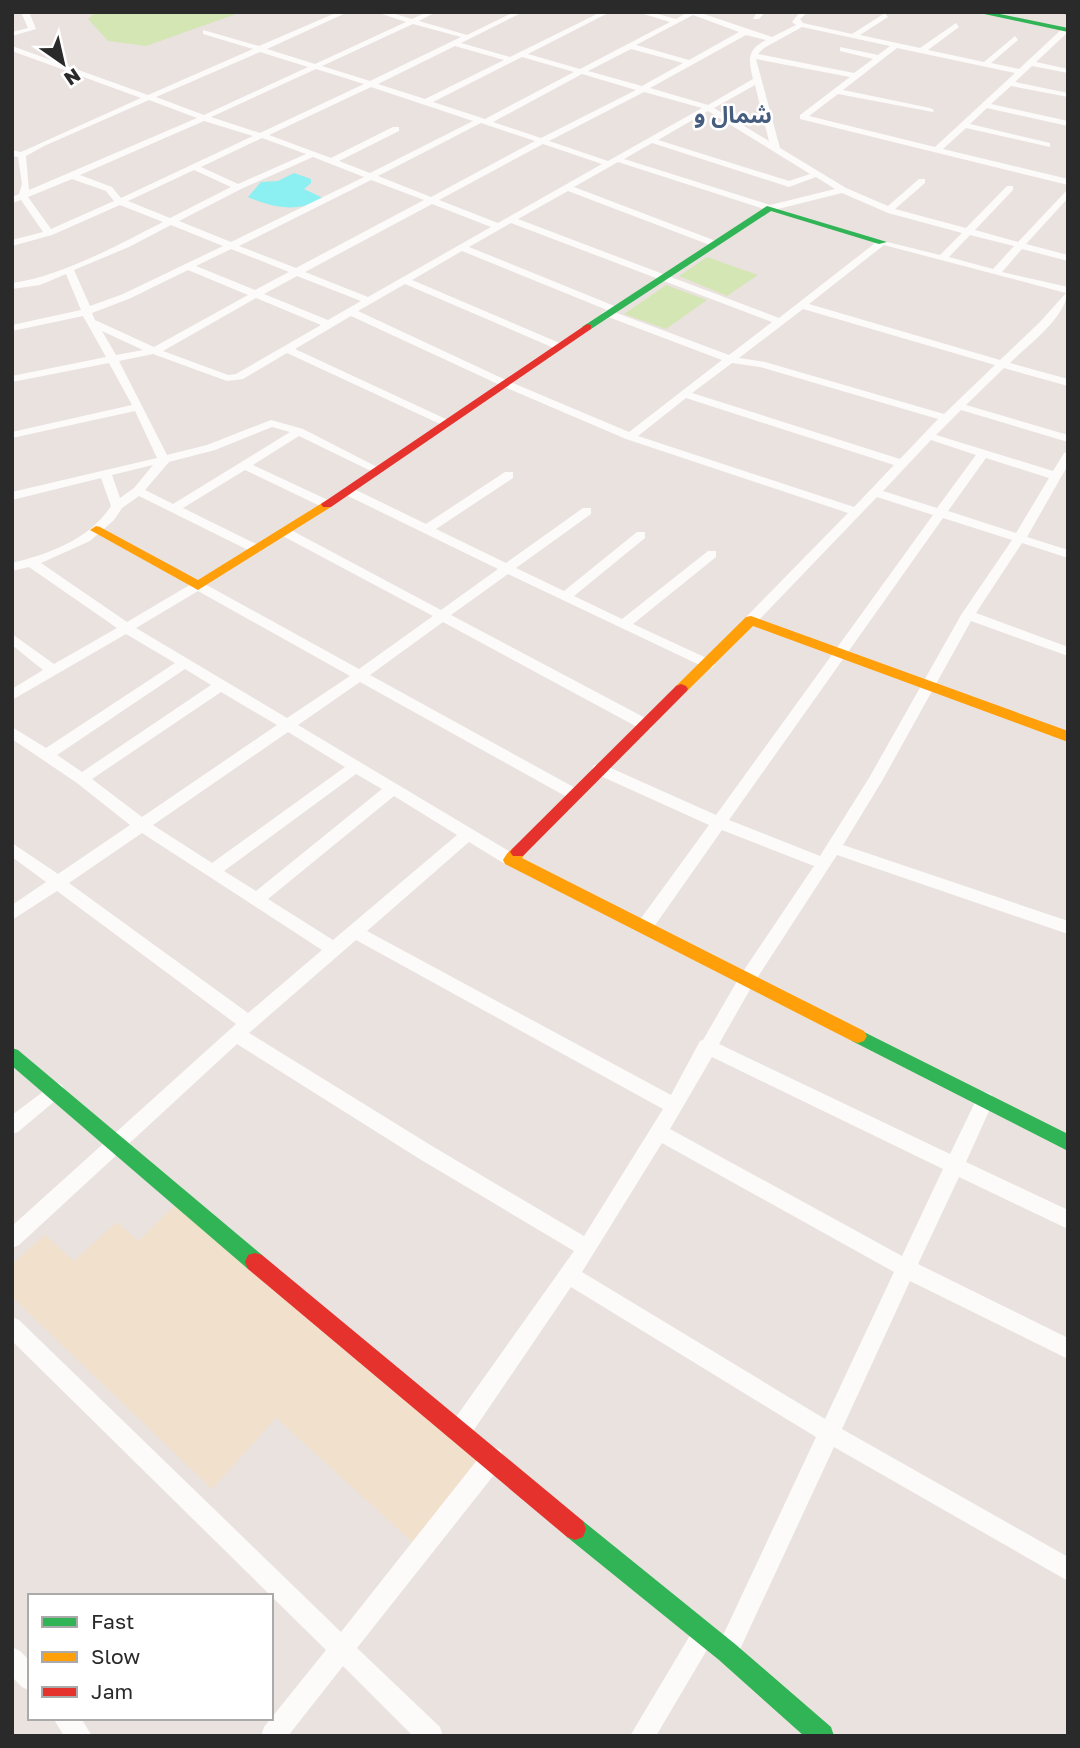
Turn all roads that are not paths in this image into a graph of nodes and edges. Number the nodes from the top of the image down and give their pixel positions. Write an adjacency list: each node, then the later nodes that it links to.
1 (25, 12): 19 (street)
2 (345, 12): 29 (street)
3 (379, 12): 13 (street)
4 (433, 12): 13 (street)
5 (520, 12): 21 (street)
6 (607, 12): 32 (street)
7 (640, 12): 12 (street)
8 (692, 12): 12 (street); 18 (street)
9 (805, 12): 14 (street)
10 (983, 13): 16 (street)
11 (884, 15): 20 (street)
12 (676, 21): 27 (street)
13 (411, 22): 21 (street); 39 (street)
14 (801, 25): 20 (street); 23 (street)
15 (956, 25): 31 (street)
16 (1067, 27): 24 (street); 24 (street)
17 (206, 32): 29 (street)
18 (745, 32): 23 (street); 36 (street)
19 (12, 34)
20 (854, 36): 26 (street)
21 (468, 37): 25 (street)
22 (1015, 38): 38 (street)
23 (773, 40): 33 (street)
24 (1052, 43): 37 (street)
25 (455, 44): 35 (street); 46 (street)
26 (896, 45): 31 (street); 34 (street)
27 (630, 46): 36 (street); 40 (street)
28 (12, 48): 50 (street)
29 (262, 49): 39 (street); 50 (street)
30 (842, 49): 34 (street)
31 (921, 51): 38 (street)
32 (522, 55): 35 (street); 40 (street)
33 (753, 55): 43 (street); 44 (street)
34 (880, 58): 43 (street)
35 (512, 60): 51 (street)
36 (690, 62): 47 (street)
37 (1030, 63): 41 (street); 42 (street)
38 (986, 64): 42 (street)
39 (315, 66): 46 (street); 55 (street)
40 (584, 71): 47 (street); 56 (street)
41 (1068, 71)
42 (1021, 72): 45 (street)
43 (856, 76): 48 (street)
44 (757, 80): 53 (street); 64 (street)
45 (1009, 83): 49 (street); 52 (street)
46 (371, 85): 51 (street); 60 (street)
47 (642, 88): 53 (street); 62 (street)
48 (838, 91): 54 (street); 65 (street)
49 (1068, 95)
50 (147, 98): 55 (street); 66 (street)
51 (426, 102): 56 (street)
52 (986, 105): 57 (street); 58 (street)
53 (707, 107): 61 (street); 64 (street)
54 (930, 110)
55 (204, 118): 60 (street); 72 (street)
56 (483, 121): 62 (street); 73 (street)
57 (1068, 124)
58 (964, 125): 63 (street); 65 (street)
59 (396, 129): 68 (street)
60 (259, 136): 67 (street); 70 (street)
61 (651, 140): 69 (street); 76 (street)
62 (542, 141): 69 (street); 85 (street)
63 (1047, 145)
64 (776, 150): 71 (street)
65 (936, 150): 75 (street)
66 (17, 154): 82 (street)
67 (312, 154): 68 (street); 77 (street)
68 (331, 161): 73 (street)
69 (613, 162): 78 (street); 87 (street)
70 (195, 167): 77 (street); 84 (street)
71 (817, 174): 76 (street); 80 (street)
72 (73, 176): 82 (street); 84 (street)
73 (372, 177): 85 (street); 97 (street)
74 (922, 181): 88 (street)
75 (1068, 182)
76 (789, 184): 86 (street)
77 (238, 187): 90 (street)
78 (566, 187): 89 (street); 96 (street)
79 (1010, 188): 93 (street)
80 (844, 190): 86 (street); 88 (street)
81 (1068, 192): 98 (street)
82 (23, 196): 83 (street); 92 (street)
83 (12, 200)
84 (119, 201): 90 (street); 92 (street)
85 (433, 201): 91 (street); 104 (street)
86 (796, 202): 87 (street)
87 (770, 208): 94 (street); 96 (street)
88 (889, 210): 93 (street)
89 (511, 220): 91 (street); 106 (street)
90 (172, 223): 97 (street); 103 (street)
91 (500, 226): 99 (street)
92 (49, 233): 95 (street)
93 (966, 233): 98 (street); 101 (street)
94 (882, 242): 101 (street); 113 (street)
95 (12, 243)
96 (713, 243): 106 (street)
97 (231, 246): 102 (street); 104 (street)
98 (1020, 246): 100 (street); 105 (street)
99 (461, 247): 107 (street); 114 (street)
100 (1067, 256)
101 (942, 259): 105 (street)
102 (189, 267): 110 (street); 115 (street)
103 (69, 270): 108 (street); 115 (street)
104 (298, 272): 110 (street); 112 (street)
105 (995, 274): 109 (street)
106 (661, 277): 114 (street); 117 (street)
107 (404, 280): 112 (street); 121 (street)
108 (12, 286)
109 (1068, 290)
110 (256, 294): 119 (street); 123 (street)
111 (1068, 295): 126 (street)
112 (369, 301): 116 (street)
113 (804, 306): 117 (street); 126 (street)
114 (610, 311): 121 (street); 125 (street)
115 (86, 312): 118 (street); 120 (street)
116 (351, 312): 119 (street); 128 (street)
117 (781, 322): 125 (street)
118 (93, 324): 123 (street); 124 (street)
119 (328, 324): 122 (street)
120 (12, 328)
121 (558, 346): 128 (street)
122 (287, 349): 123 (street); 134 (street)
123 (154, 351): 124 (street)
124 (111, 358): 127 (street); 132 (street)
125 (731, 360): 130 (street); 133 (street)
126 (1003, 365): 129 (street); 131 (street)
127 (12, 379)
128 (504, 383): 134 (street); 138 (street)
129 (1068, 383)
130 (683, 394): 138 (street); 143 (street)
131 (959, 406): 133 (street); 139 (street)
132 (139, 407): 136 (street); 142 (street)
133 (946, 418): 137 (street)
134 (444, 422): 145 (street)
135 (299, 431): 142 (street); 144 (street); 145 (street)
136 (12, 435)
137 (929, 436): 140 (street); 143 (street)
138 (630, 437): 157 (street)
139 (1068, 439)
140 (983, 453): 148 (street); 158 (street)
141 (1068, 455): 148 (street)
142 (164, 460): 146 (street); 149 (street)
143 (903, 464): 151 (street)
144 (244, 465): 153 (street); 155 (street)
145 (377, 470): 150 (street)
146 (106, 475): 152 (street); 154 (street)
147 (509, 475): 160 (street)
148 (1056, 476): 163 (street)
149 (138, 491): 154 (street); 155 (street)
150 (348, 491): 153 (street); 160 (street)
151 (875, 492): 157 (street); 158 (street)
152 (12, 496)
153 (326, 504): 161 (street)
154 (117, 506): 159 (street)
155 (173, 509): 164 (street)
156 (587, 511): 169 (street)
157 (855, 511): 174 (street)
158 (940, 513): 163 (street); 178 (street)
159 (96, 530): 167 (street); 170 (street)
160 (426, 530): 169 (street)
161 (285, 532): 164 (street); 173 (street)
162 (641, 535): 171 (street)
163 (1019, 539): 166 (street); 172 (street)
164 (256, 549): 170 (street)
165 (712, 554): 175 (street)
166 (1068, 554)
167 (33, 563): 168 (street); 176 (street)
168 (12, 567)
169 (506, 569): 171 (street); 173 (street)
170 (198, 586): 176 (street); 183 (street)
171 (565, 597): 175 (street)
172 (968, 615): 179 (street); 185 (street)
173 (442, 616): 183 (street); 187 (street)
174 (751, 620): 178 (street); 181 (street)
175 (622, 625): 181 (street)
176 (128, 629): 180 (street); 182 (street)
177 (12, 638): 182 (street)
178 (838, 652): 185 (street); 197 (street)
179 (1068, 652)
180 (185, 663): 184 (street); 191 (street)
181 (708, 664): 187 (street)
182 (53, 671): 186 (street)
183 (359, 676): 188 (street); 196 (street)
184 (221, 685): 188 (street); 194 (street)
185 (928, 685): 190 (street); 200 (street)
186 (12, 695)
187 (646, 725): 193 (street)
188 (286, 726): 192 (street); 198 (street)
189 (12, 732): 191 (street)
190 (1068, 737)
191 (46, 755): 194 (street)
192 (355, 767): 195 (street); 204 (street)
193 (599, 769): 196 (street); 197 (street)
194 (82, 779): 198 (street)
195 (393, 789): 199 (street); 206 (street)
196 (572, 793): 202 (street)
197 (717, 822): 203 (street); 208 (street)
198 (141, 825): 204 (street); 205 (street)
199 (467, 835): 202 (street); 210 (street)
200 (833, 847): 203 (street); 209 (street)
201 (12, 849): 205 (street)
202 (512, 860): 208 (street)
203 (824, 864): 212 (street)
204 (213, 871): 206 (street)
205 (57, 883): 207 (street); 213 (street)
206 (257, 899): 211 (street)
207 (12, 914)
208 (645, 926): 212 (street)
209 (1068, 928)
210 (355, 932): 211 (street); 218 (street)
211 (333, 948): 213 (street)
212 (746, 981): 214 (street); 217 (street)
213 (242, 1028): 221 (street); 226 (street)
214 (706, 1046): 218 (street); 223 (street)
215 (12, 1055): 216 (street)
216 (56, 1090): 219 (street); 221 (street)
217 (985, 1100): 222 (street); 223 (street)
218 (673, 1105): 220 (street)
219 (12, 1126)
220 (659, 1132): 226 (street); 227 (street)
221 (117, 1143): 225 (street); 231 (street)
222 (1068, 1143)
223 (955, 1166): 224 (street); 227 (street)
224 (1068, 1220)
225 (12, 1239)
226 (587, 1248): 228 (street)
227 (907, 1269): 230 (street); 232 (street)
228 (569, 1275): 231 (street); 232 (street)
229 (12, 1327): 236 (street)
230 (1068, 1349)
231 (459, 1432): 233 (street)
232 (829, 1433): 234 (street); 237 (street)
233 (493, 1458): 235 (street); 236 (street)
234 (1068, 1570)
235 (703, 1635): 237 (street); 244 (street)
236 (343, 1648): 242 (street); 243 (street)
237 (727, 1652): 245 (street)
238 (12, 1659): 239 (street)
239 (28, 1677)
240 (67, 1720): 241 (street)
241 (80, 1736)
242 (273, 1736)
243 (431, 1736)
244 (642, 1736)
245 (822, 1736)

